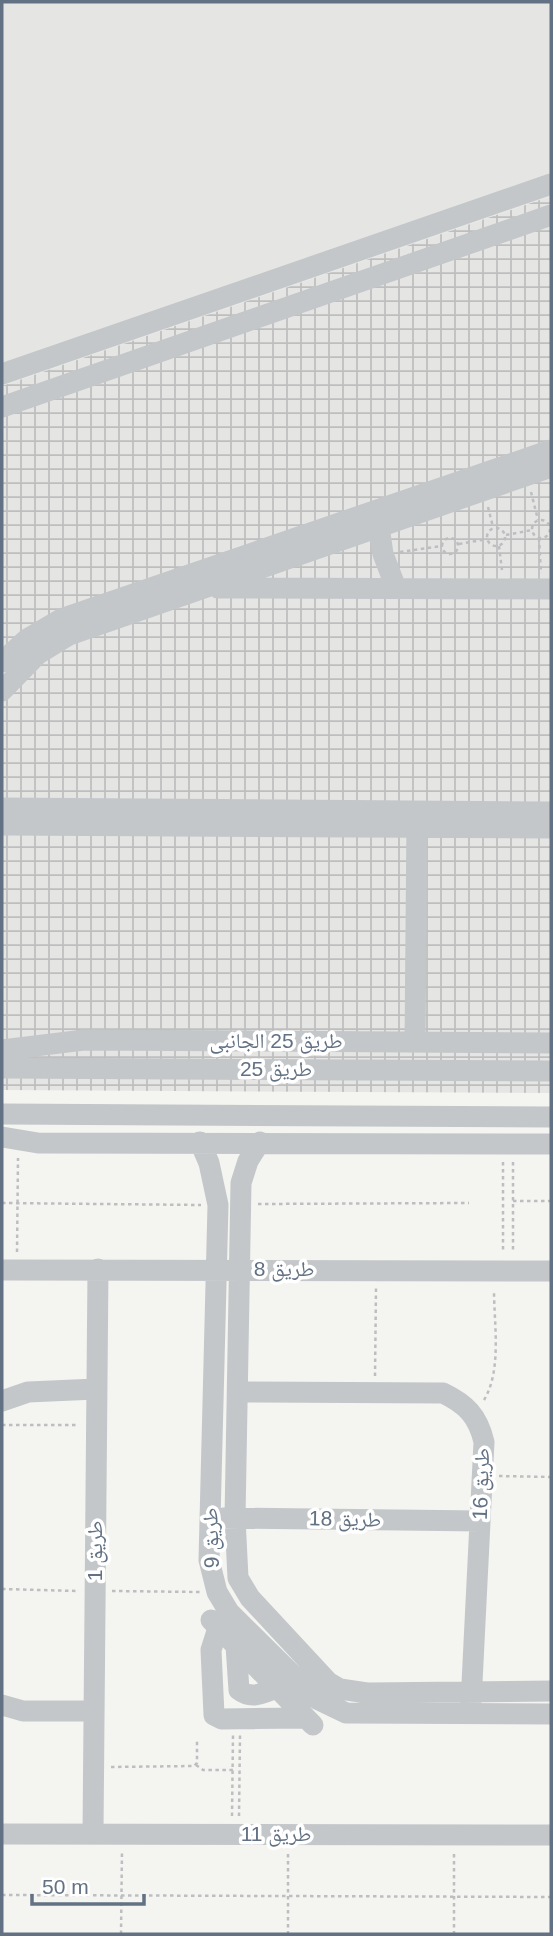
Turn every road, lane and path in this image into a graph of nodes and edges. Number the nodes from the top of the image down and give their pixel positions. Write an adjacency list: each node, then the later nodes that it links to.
1 (551, 184): 3 (street)
2 (551, 215): 4 (street)
3 (2, 374)
4 (2, 407)
5 (551, 450): 7 (street)
6 (551, 467): 7 (street)
7 (523, 471): 8 (street); 9 (path)
8 (418, 505): 10 (street); 17 (street)
9 (538, 520): 11 (path); 12 (path)
10 (379, 526): 17 (street); 21 (street)
11 (551, 526): 13 (path)
12 (532, 530): 14 (path); 15 (path)
13 (550, 534): 15 (path)
14 (506, 535): 16 (path); 19 (path)
15 (539, 538): 25 (path)
16 (487, 539): 18 (path); 19 (path)
17 (311, 542): 22 (street)
18 (458, 544): 20 (path); 20 (path)
19 (499, 545): 24 (path)
20 (442, 546): 21 (path)
21 (383, 554): 23 (street)
22 (205, 578): 23 (street); 26 (street)
23 (396, 588): 24 (street)
24 (508, 589): 25 (street)
25 (547, 589)
26 (4, 675)
27 (551, 812): 29 (street)
28 (8, 814): 29 (street)
29 (417, 819): 30 (street); 32 (street)
30 (551, 828)
31 (263, 1041): 32 (street, طريق 25 الجانبى); 34 (street, طريق 25 الجانبى); 36 (street)
32 (415, 1042): 33 (street, طريق 25 الجانبى)
33 (551, 1043)
34 (2, 1050)
35 (2, 1068): 36 (street, طريق 25)
36 (263, 1069): 37 (street, طريق 25)
37 (551, 1071)
38 (2, 1114): 39 (street)
39 (551, 1117)
40 (10, 1139): 41 (street); 48 (path)
41 (200, 1142): 42 (street); 51 (street, طريق 9)
42 (260, 1142): 43 (street); 50 (street, طريق 9)
43 (508, 1143): 44 (street); 45 (path); 57 (path)
44 (551, 1144)
45 (513, 1201): 46 (path); 57 (path)
46 (551, 1201)
47 (2, 1203): 48 (path)
48 (17, 1203): 51 (path); 55 (path)
49 (469, 1203): 50 (path)
50 (241, 1204): 54 (street, طريق 9)
51 (218, 1205): 53 (street, طريق 9)
52 (98, 1269): 53 (street, طريق 8); 55 (street, طريق 8); 59 (street, طريق 1)
53 (218, 1269): 54 (street, طريق 8); 68 (street, طريق 9)
54 (241, 1269): 56 (street, طريق 8); 60 (street, طريق 9)
55 (9, 1270)
56 (376, 1270): 57 (street, طريق 8); 61 (path)
57 (503, 1271): 58 (street, طريق 8); 63 (path)
58 (551, 1271)
59 (96, 1388): 62 (street); 65 (street, طريق 1)
60 (238, 1392): 61 (street); 69 (street, طريق 9)
61 (375, 1393): 63 (street)
62 (2, 1401)
63 (472, 1412): 66 (street, طريق 16)
64 (2, 1425): 65 (path)
65 (96, 1426): 77 (street, طريق 1)
66 (482, 1476): 67 (path); 70 (street, طريق 16)
67 (551, 1477)
68 (209, 1518): 69 (street, طريق 18); 72 (street, طريق 9)
69 (235, 1518): 70 (street, طريق 18); 74 (street, طريق 9)
70 (480, 1521): 74 (street, طريق 16)
71 (236, 1646): 72 (street); 73 (street); 80 (street)
72 (268, 1665): 73 (street); 78 (street, طريق 9)
73 (277, 1688): 80 (street)
74 (472, 1690): 75 (street, طريق 9); 78 (street, طريق 16)
75 (551, 1691)
76 (2, 1705): 77 (street)
77 (94, 1711): 83 (street, طريق 1)
78 (471, 1713): 79 (street, طريق 9)
79 (551, 1714)
80 (236, 1719): 84 (path); 88 (path)
81 (197, 1739): 82 (path)
82 (196, 1765): 83 (path); 84 (path)
83 (94, 1767): 85 (street, طريق 1)
84 (233, 1770): 88 (path)
85 (93, 1833): 86 (street, طريق 11); 87 (street, طريق 11)
86 (122, 1833): 88 (street, طريق 11); 93 (path)
87 (2, 1834)
88 (236, 1834): 89 (street, طريق 11)
89 (288, 1834): 90 (street, طريق 11); 94 (path)
90 (453, 1835): 91 (street, طريق 11); 95 (path)
91 (551, 1835)
92 (2, 1895): 93 (path)
93 (122, 1896): 94 (path); 97 (path)
94 (288, 1896): 95 (path); 98 (path)
95 (454, 1896): 96 (path); 99 (path)
96 (551, 1896)
97 (121, 1934)
98 (288, 1934)
99 (454, 1934)

